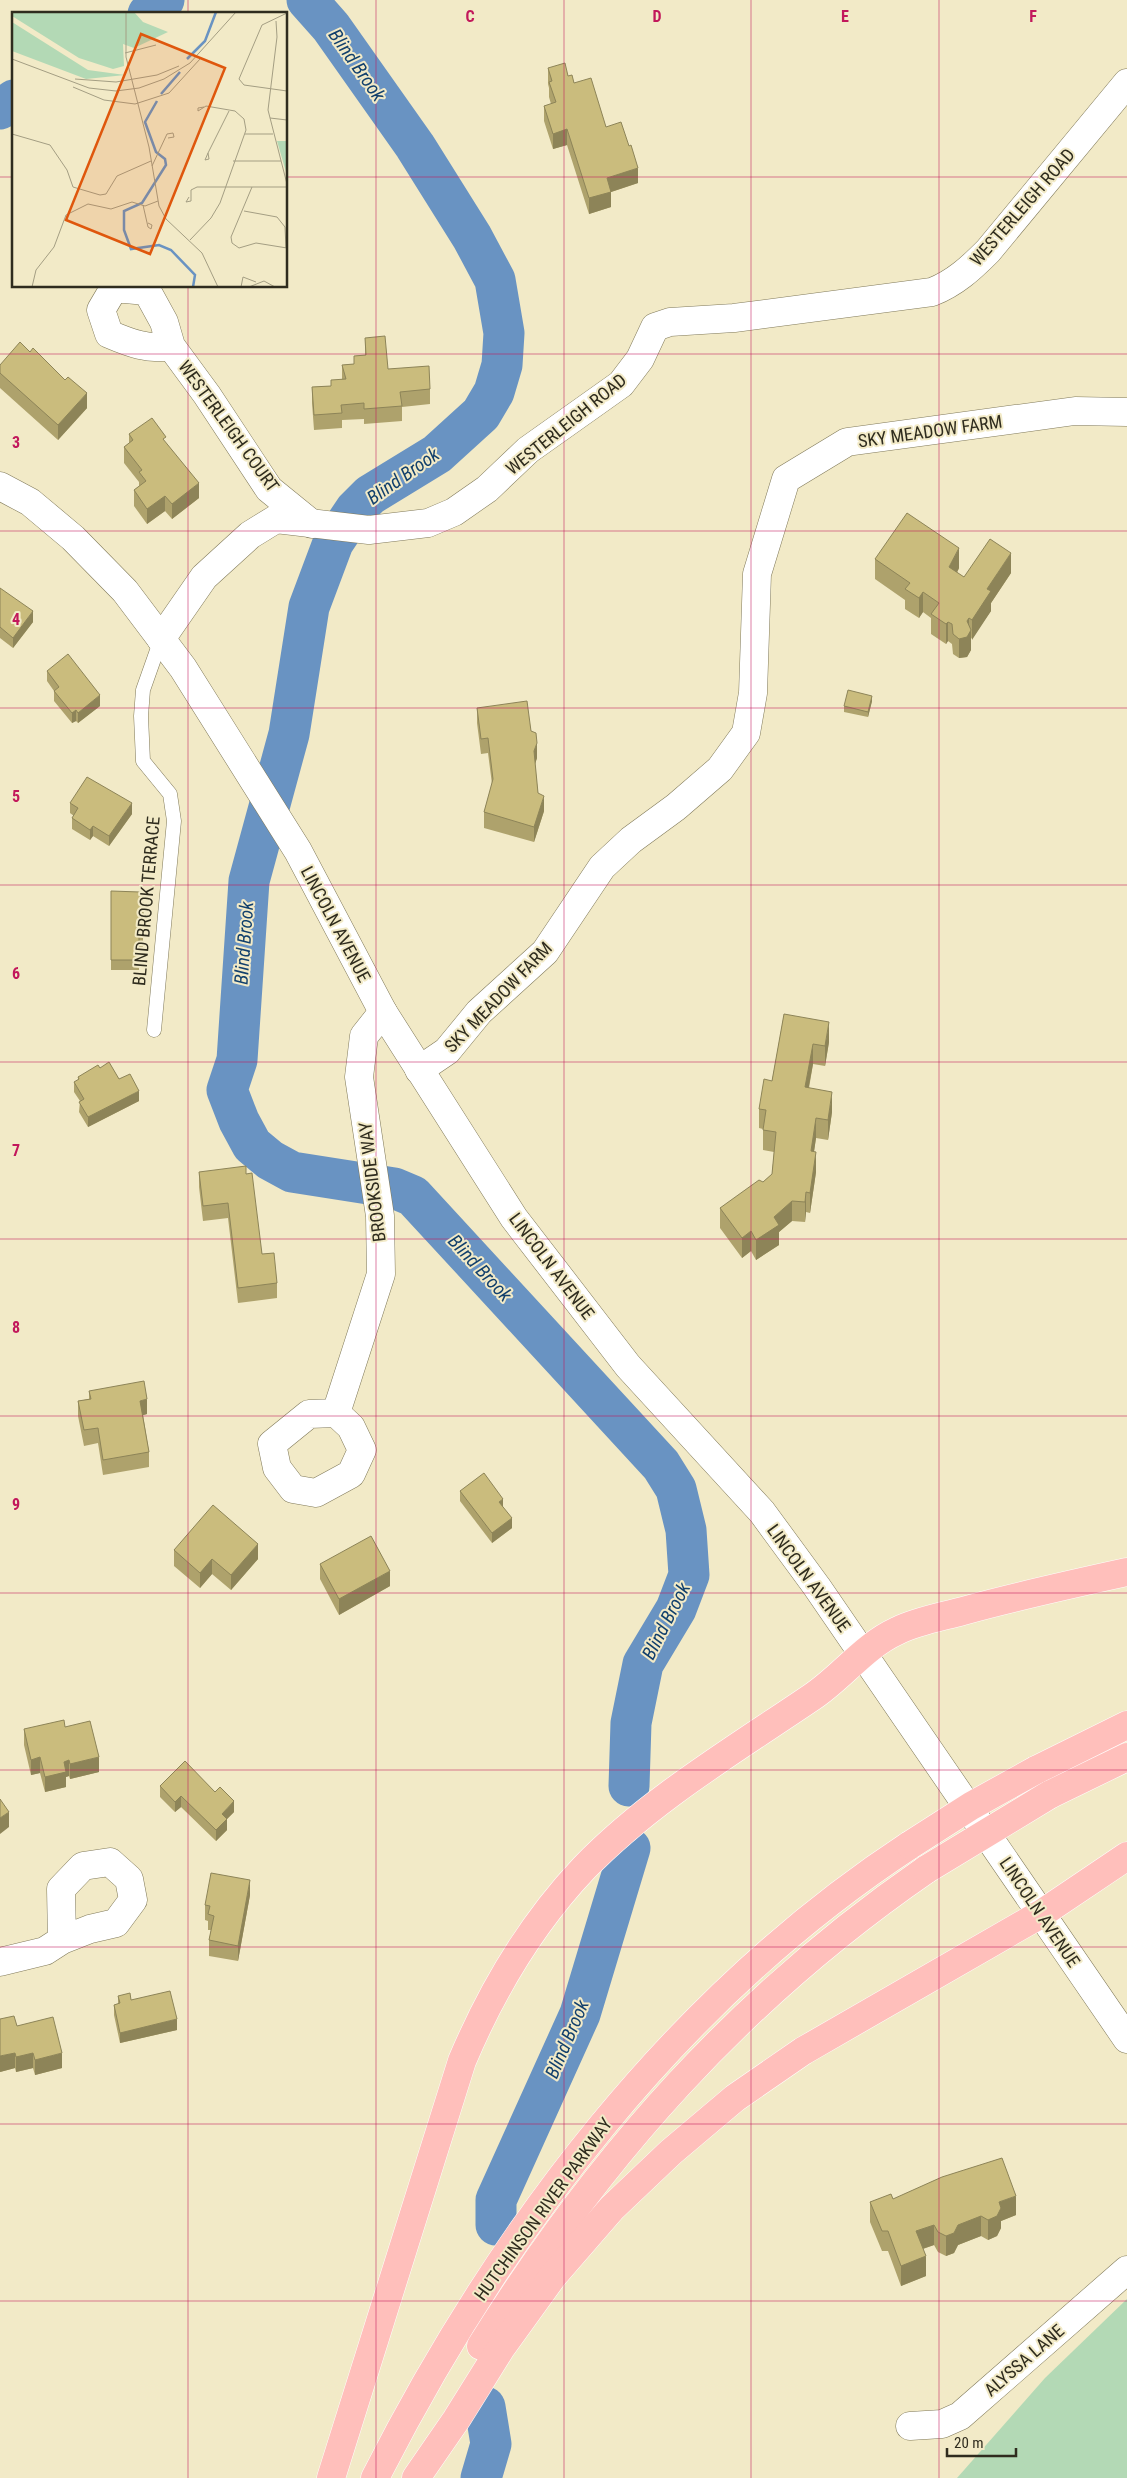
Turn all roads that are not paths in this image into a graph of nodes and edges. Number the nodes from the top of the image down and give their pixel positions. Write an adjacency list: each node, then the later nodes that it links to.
1 (1127, 83): 5 (street, WESTERLEIGH ROAD)
2 (171, 346): 5 (street, WESTERLEIGH COURT)
3 (1127, 412): 9 (street, SKY MEADOW FARM)
4 (0, 486): 6 (street, LINCOLN AVENUE)
5 (312, 524): 6 (street, WESTERLEIGH ROAD)
6 (161, 639): 7 (street, LINCOLN AVENUE); 8 (lane, BLIND BROOK TERRACE)
7 (383, 1012): 9 (street, LINCOLN AVENUE); 10 (street, BROOKSIDE WAY)
8 (154, 1030)
9 (419, 1070): 12 (street, LINCOLN AVENUE)
10 (336, 1413)
11 (1127, 1572): 12 (highway)
12 (863, 1654): 16 (street, LINCOLN AVENUE); 22 (highway)
13 (1127, 1725): 23 (highway, HUTCHINSON RIVER PARKWAY, bridge)
14 (1127, 1757): 24 (highway, HUTCHINSON RIVER PARKWAY, bridge)
15 (1127, 1856): 16 (highway)
16 (1041, 1914): 19 (street, LINCOLN AVENUE); 25 (highway)
17 (62, 1940): 18 (street)
18 (0, 1962)
19 (1127, 2039)
20 (1127, 2270): 21 (street, ALYSSA LANE)
21 (910, 2426)
22 (331, 2478)
23 (375, 2478)
24 (407, 2478)
25 (416, 2478)

